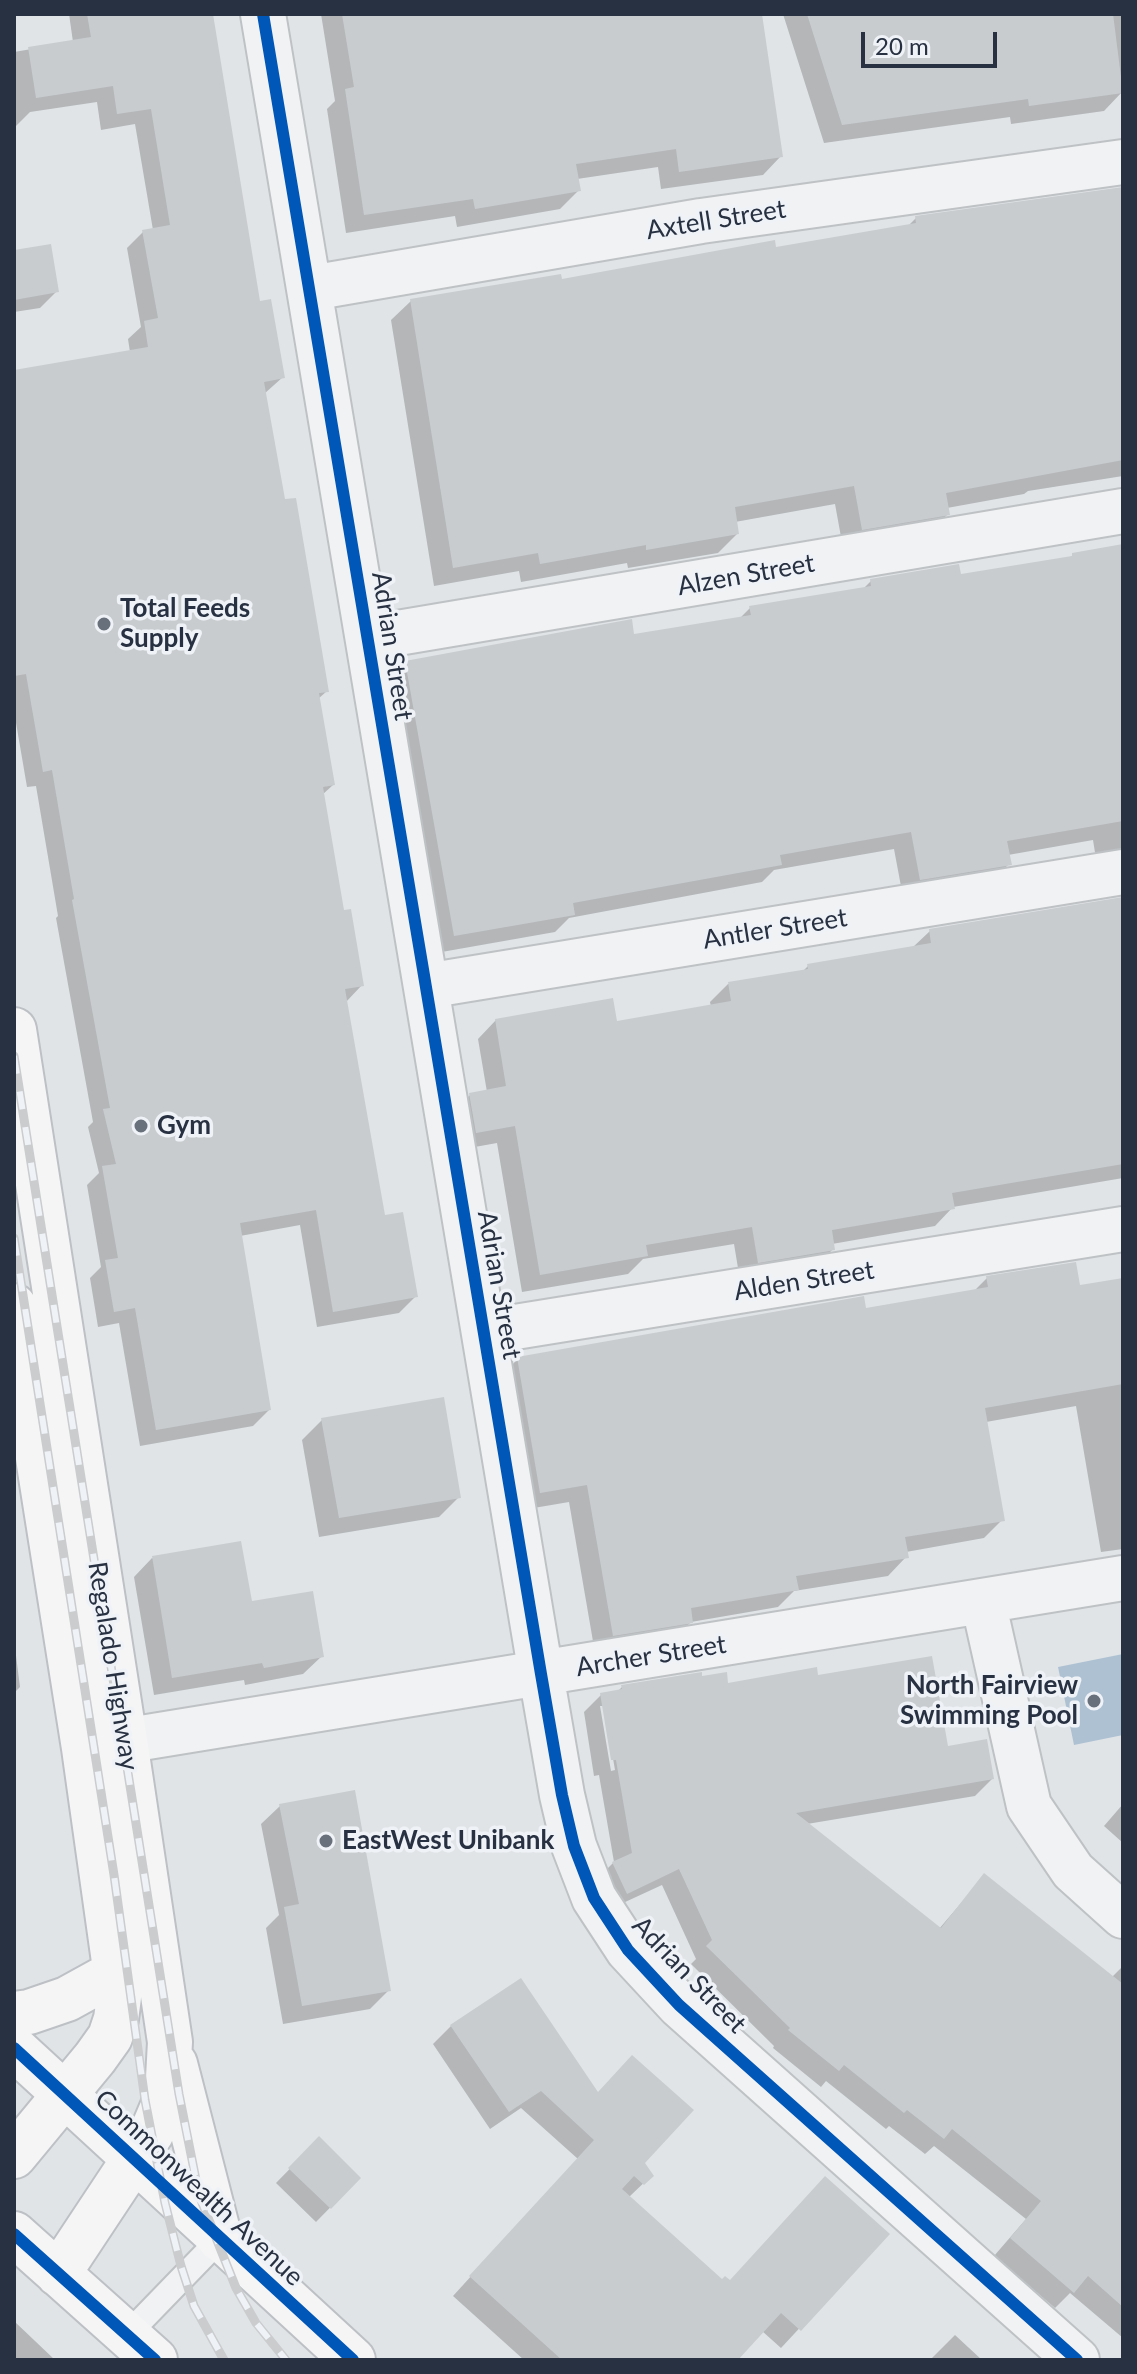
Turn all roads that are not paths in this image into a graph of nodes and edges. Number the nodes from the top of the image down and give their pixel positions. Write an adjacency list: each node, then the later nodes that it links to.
1 (263, 14): 3 (street, Adrian Street)
2 (1123, 162): 3 (street, Axtell Street)
3 (311, 288): 5 (street, Adrian Street)
4 (1123, 511): 5 (street, Alzen Street)
5 (368, 638): 7 (street, Adrian Street)
6 (1123, 872): 7 (street, Antler Street)
7 (426, 986): 11 (street, Adrian Street)
8 (14, 1030): 15 (main road, Regalado Highway)
9 (1123, 1229): 11 (street, Alden Street)
10 (14, 1306): 15 (main road, Regalado Highway)
11 (484, 1332): 14 (street, Adrian Street)
12 (1123, 1578): 13 (street, Archer Street)
13 (983, 1601): 14 (street, Archer Street); 16 (street)
14 (541, 1674): 15 (street, Archer Street); 29 (street, Adrian Street)
15 (105, 1744): 17 (main road, Regalado Highway); 19 (main road, Regalado Highway)
16 (1123, 1916)
17 (116, 1972): 18 (main road); 21 (main road, Regalado Highway)
18 (14, 2014)
19 (170, 2042): 23 (main road, Regalado Highway); 25 (main road)
20 (14, 2048): 21 (main road, Commonwealth Avenue)
21 (66, 2095): 22 (main road, Regalado Highway); 23 (main road, Commonwealth Avenue)
22 (14, 2156)
23 (135, 2158): 25 (main road, Commonwealth Avenue); 26 (main road, Regalado Highway)
24 (14, 2234): 26 (main road)
25 (220, 2239): 27 (lane); 28 (main road, Commonwealth Avenue)
26 (58, 2274): 27 (main road)
27 (141, 2348)
28 (353, 2360)
29 (1077, 2360)

